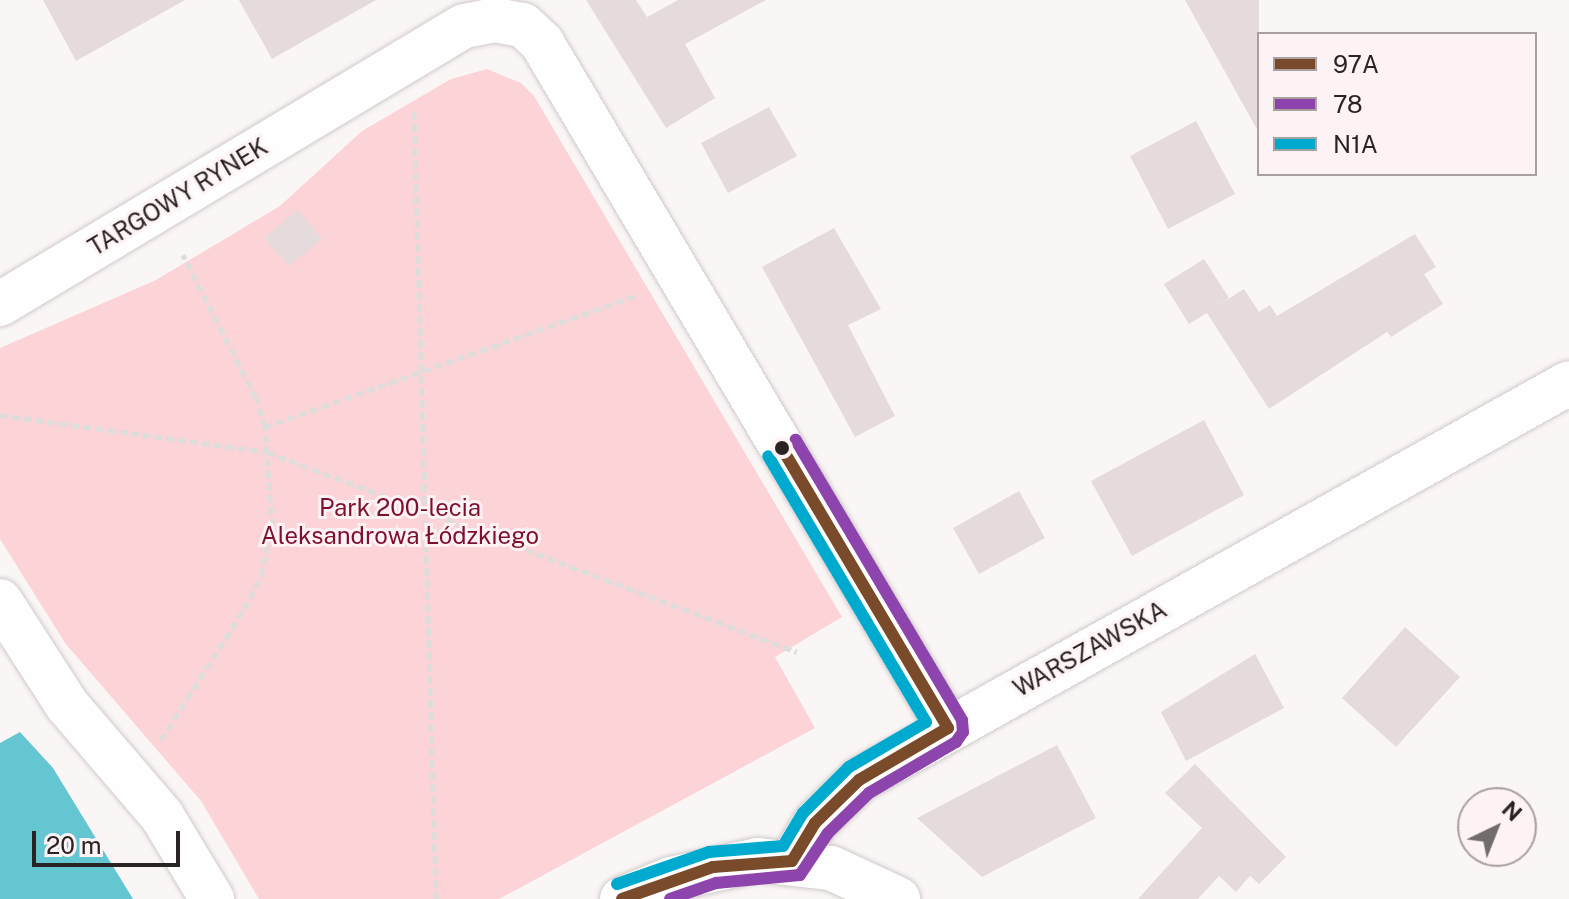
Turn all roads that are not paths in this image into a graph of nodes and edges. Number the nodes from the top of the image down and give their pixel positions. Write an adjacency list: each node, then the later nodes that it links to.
1 (452, 13): 2 (street, TARGOWY RYNEK); 5 (street, TARGOWY RYNEK)
2 (0, 304)
3 (1569, 383): 5 (street, WARSZAWSKA)
4 (0, 601): 7 (street)
5 (948, 728): 6 (street, WARSZAWSKA)
6 (792, 861): 8 (street); 9 (street)
7 (212, 899)
8 (622, 899)
9 (898, 899)

